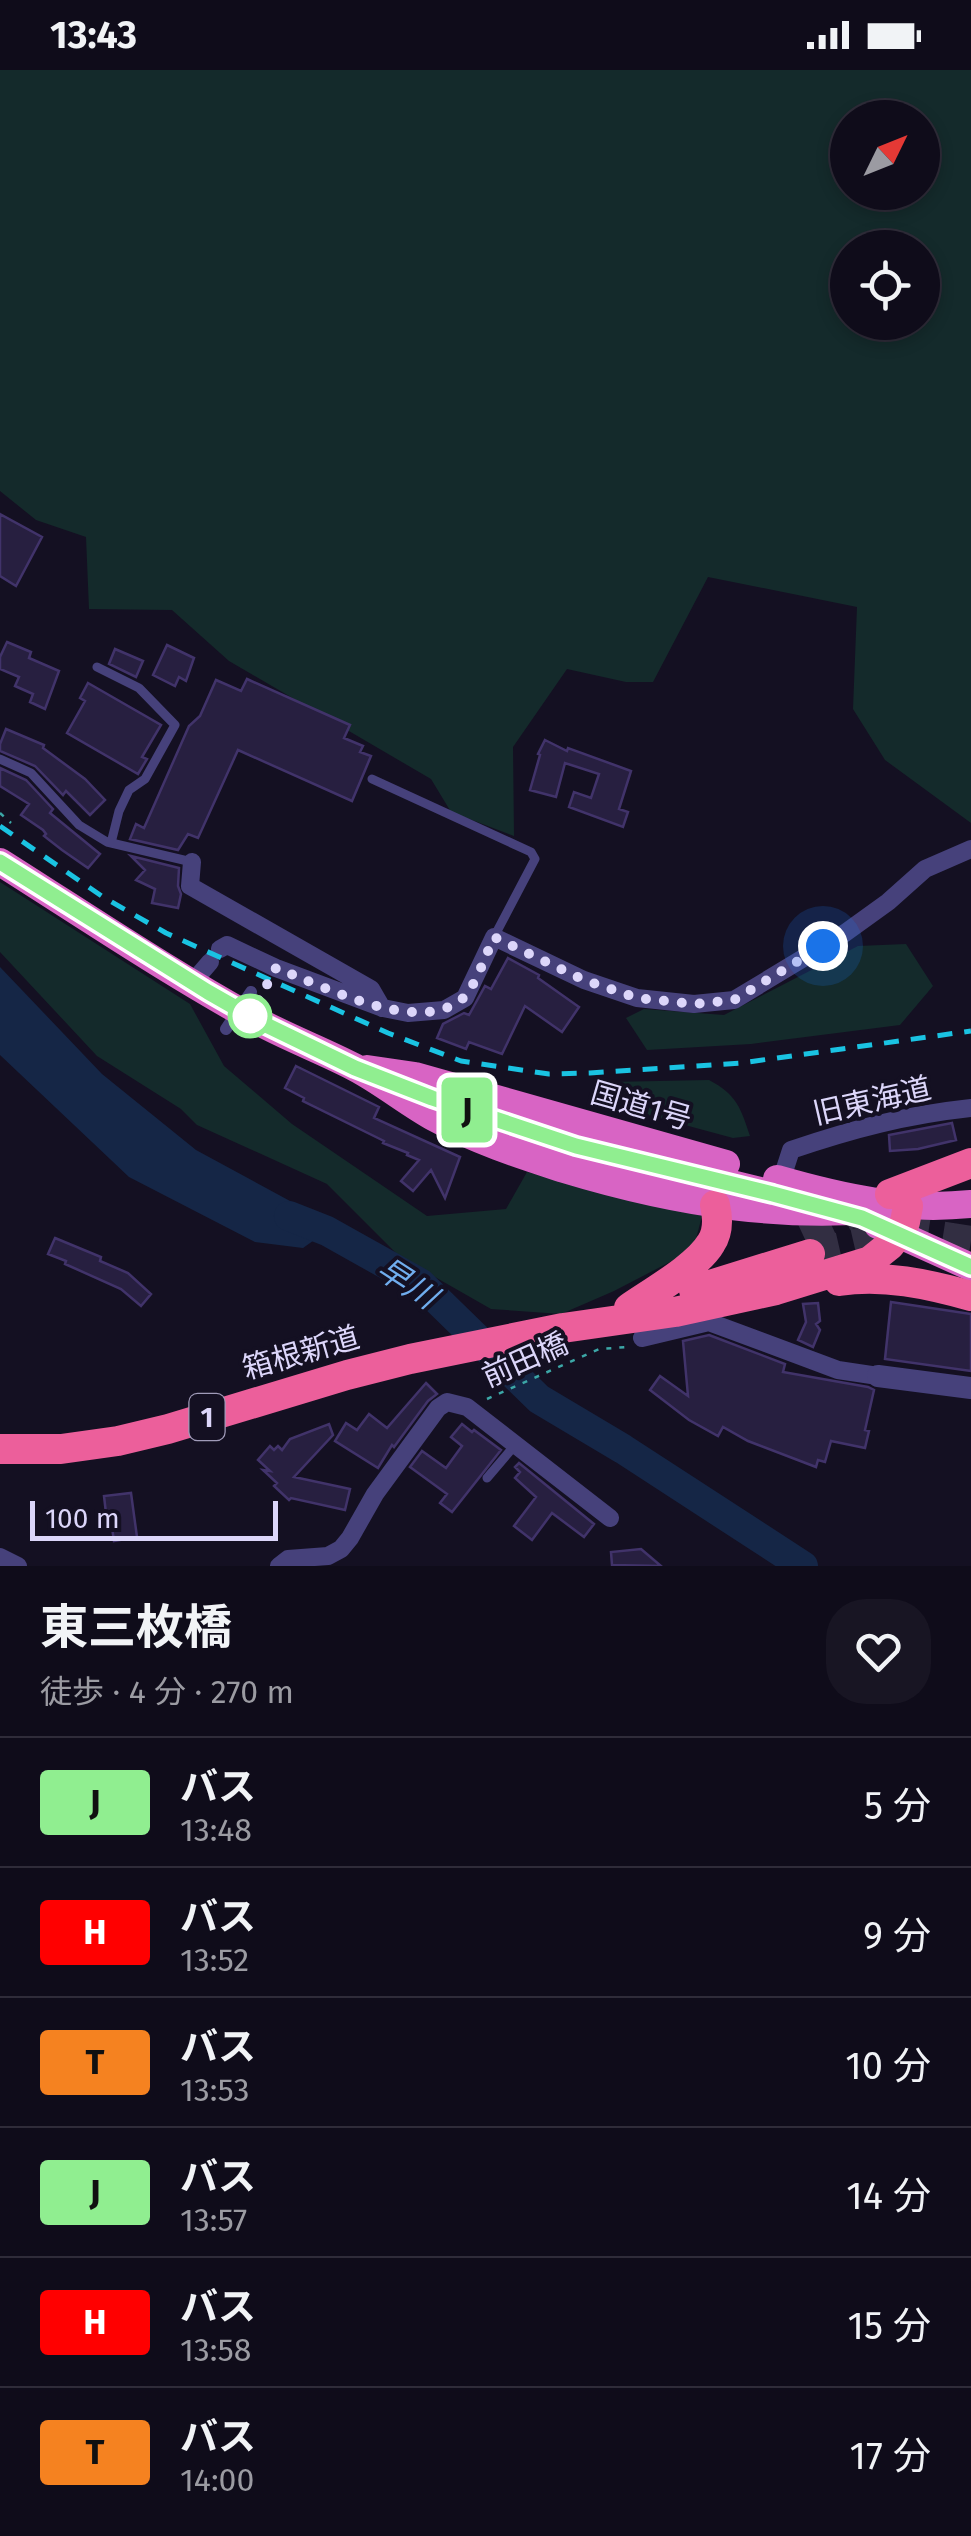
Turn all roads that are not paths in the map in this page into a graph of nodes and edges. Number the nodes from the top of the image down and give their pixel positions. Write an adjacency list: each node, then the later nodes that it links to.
1 (97, 668): 4 (lane)
2 (0, 759): 4 (lane)
3 (372, 780): 8 (lane)
4 (111, 843): 7 (lane)
5 (971, 849): 8 (street)
6 (0, 862): 9 (highway, 国道1号)
7 (192, 862): 11 (street)
8 (494, 937): 11 (street)
9 (207, 964): 11 (street); 13 (highway, 国道1号)
10 (251, 992): 12 (street)
11 (383, 1008)
12 (226, 1029)
13 (355, 1068): 16 (highway, 国道1号); 18 (highway, 国道1号); 22 (highway)
14 (971, 1108): 16 (street, 旧東海道)
15 (971, 1163): 17 (highway)
16 (781, 1180): 17 (highway, 国道1号); 20 (street, 旧東海道)
17 (899, 1200): 19 (highway, 国道1号); 20 (highway, 国道1号); 23 (highway, 1)
18 (715, 1204): 20 (highway, 国道1号); 25 (highway, 1)
19 (971, 1204)
20 (771, 1212)
21 (807, 1244): 25 (highway, 1)
22 (971, 1268)
23 (776, 1290): 24 (highway, 1); 26 (highway, 1)
24 (971, 1296)
25 (630, 1308): 26 (highway, 1)
26 (563, 1328): 31 (highway, 箱根新道 / 1)
27 (642, 1338): 28 (street)
28 (878, 1376): 29 (street)
29 (971, 1388)
30 (516, 1444): 32 (lane); 33 (street); 36 (street)
31 (0, 1449)
32 (487, 1478)
33 (610, 1518)
34 (0, 1557): 35 (street)
35 (18, 1566)
36 (279, 1566)

